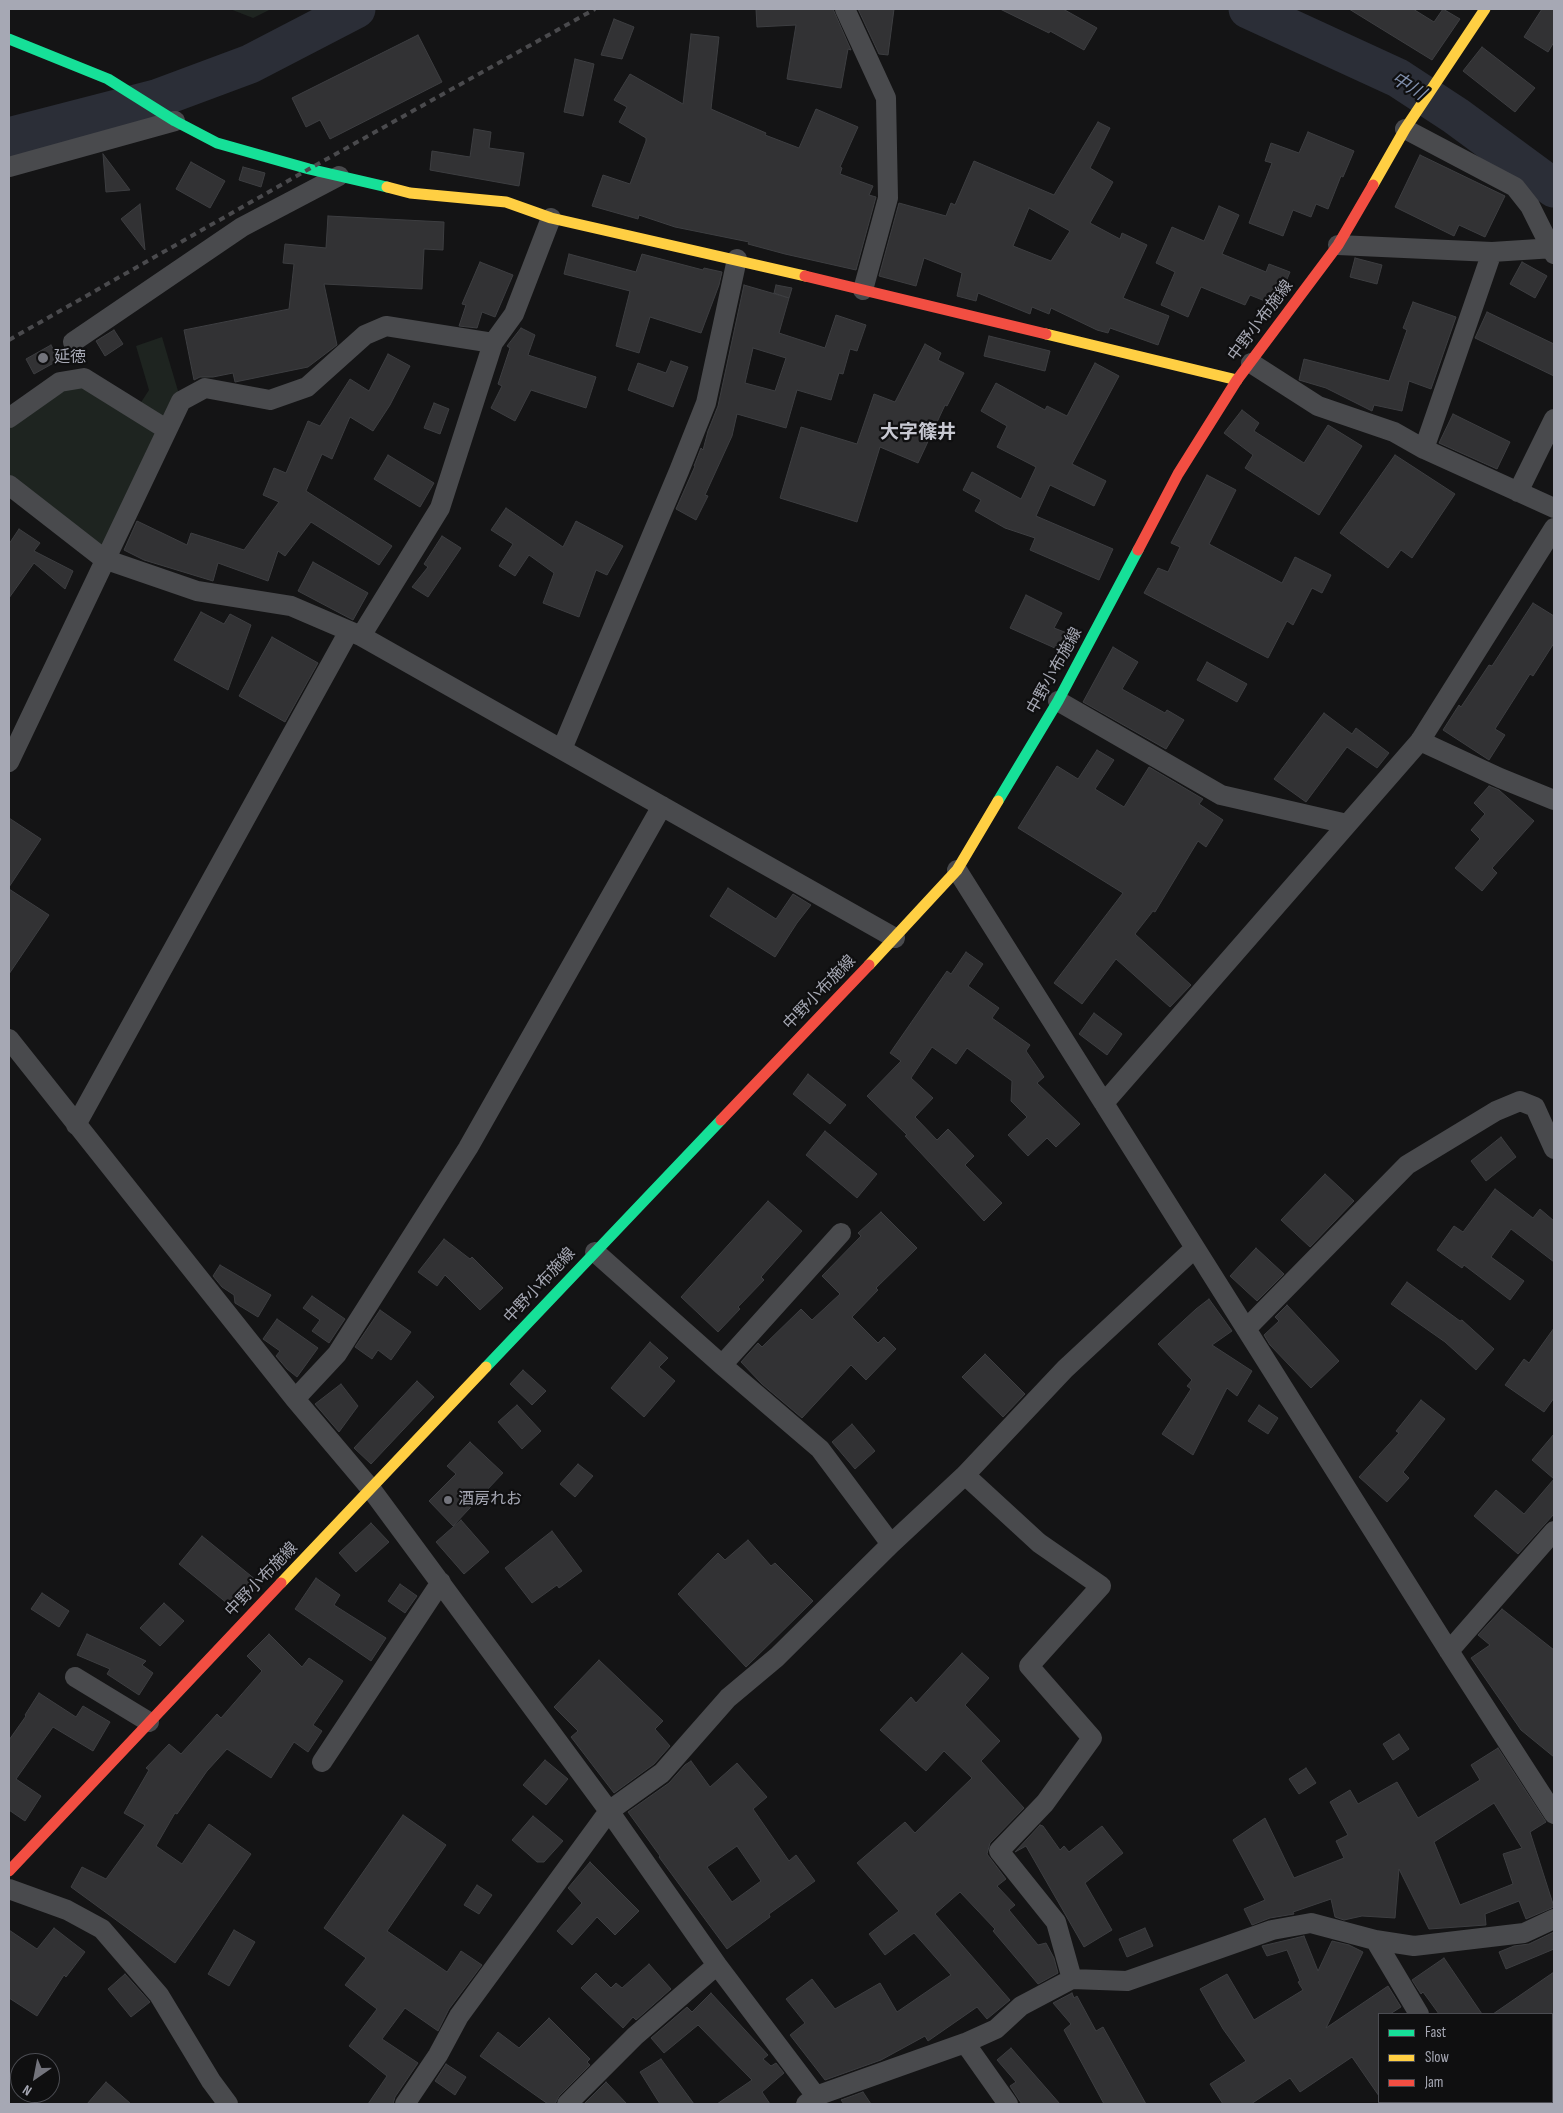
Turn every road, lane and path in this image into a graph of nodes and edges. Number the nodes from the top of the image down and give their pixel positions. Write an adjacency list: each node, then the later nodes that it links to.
1 (845, 9): 13 (street)
2 (1485, 9): 5 (main road, 中野小布施線)
3 (9, 39): 4 (main road)
4 (175, 121): 6 (street); 7 (main road)
5 (1405, 129): 9 (main road, 中野小布施線); 10 (street)
6 (9, 167)
7 (339, 176): 8 (main road); 14 (street)
8 (551, 218): 12 (main road); 15 (street)
9 (1338, 244): 11 (street); 16 (main road, 中野小布施線)
10 (1553, 250): 11 (street)
11 (1492, 252): 21 (street)
12 (738, 258): 13 (main road); 30 (street)
13 (862, 290): 17 (main road)
14 (73, 342)
15 (493, 343): 20 (street); 27 (street)
16 (1251, 363): 17 (main road, 中野小布施線); 21 (street)
17 (1237, 380): 28 (main road, 中野小布施線)
18 (9, 418): 20 (street)
19 (1554, 419): 23 (street)
20 (166, 429): 26 (street)
21 (1424, 449): 23 (street)
22 (9, 485): 26 (street)
23 (1518, 492): 24 (street)
24 (1554, 508)
25 (1554, 528): 29 (street)
26 (104, 559): 27 (street); 31 (street)
27 (355, 634): 30 (street); 39 (street)
28 (1058, 701): 34 (street); 35 (main road, 中野小布施線)
29 (1420, 741): 32 (street); 34 (street)
30 (562, 749): 33 (street)
31 (9, 762)
32 (1554, 800)
33 (662, 806): 36 (street); 46 (street)
34 (1347, 824): 38 (street)
35 (957, 870): 36 (main road, 中野小布施線); 38 (street)
36 (895, 938): 43 (main road, 中野小布施線)
37 (9, 1039): 39 (street)
38 (1104, 1103): 42 (street)
39 (76, 1125): 46 (street)
40 (1554, 1148): 44 (street)
41 (841, 1233): 45 (street)
42 (1195, 1248): 44 (street); 47 (street)
43 (595, 1252): 45 (street); 48 (main road, 中野小布施線)
44 (1246, 1329): 52 (street)
45 (722, 1365): 50 (street)
46 (295, 1399): 48 (street)
47 (965, 1475): 50 (street); 63 (street)
48 (371, 1489): 51 (street); 54 (main road, 中野小布施線)
49 (1554, 1532): 52 (street)
50 (891, 1544): 56 (street)
51 (441, 1582): 55 (street); 56 (street)
52 (1449, 1651): 57 (street)
53 (74, 1678): 54 (street)
54 (149, 1722): 58 (main road, 中野小布施線)
55 (322, 1762)
56 (609, 1811): 62 (street); 68 (street)
57 (1554, 1814)
58 (9, 1871)
59 (9, 1889): 67 (street)
60 (1554, 1919): 61 (street)
61 (1375, 1940): 63 (street); 64 (street)
62 (717, 1965): 66 (street); 69 (street)
63 (1072, 1979): 65 (street)
64 (1418, 2013)
65 (965, 2043): 66 (street); 70 (street)
66 (811, 2100)
67 (228, 2104)
68 (404, 2104)
69 (567, 2104)
70 (1008, 2104)

